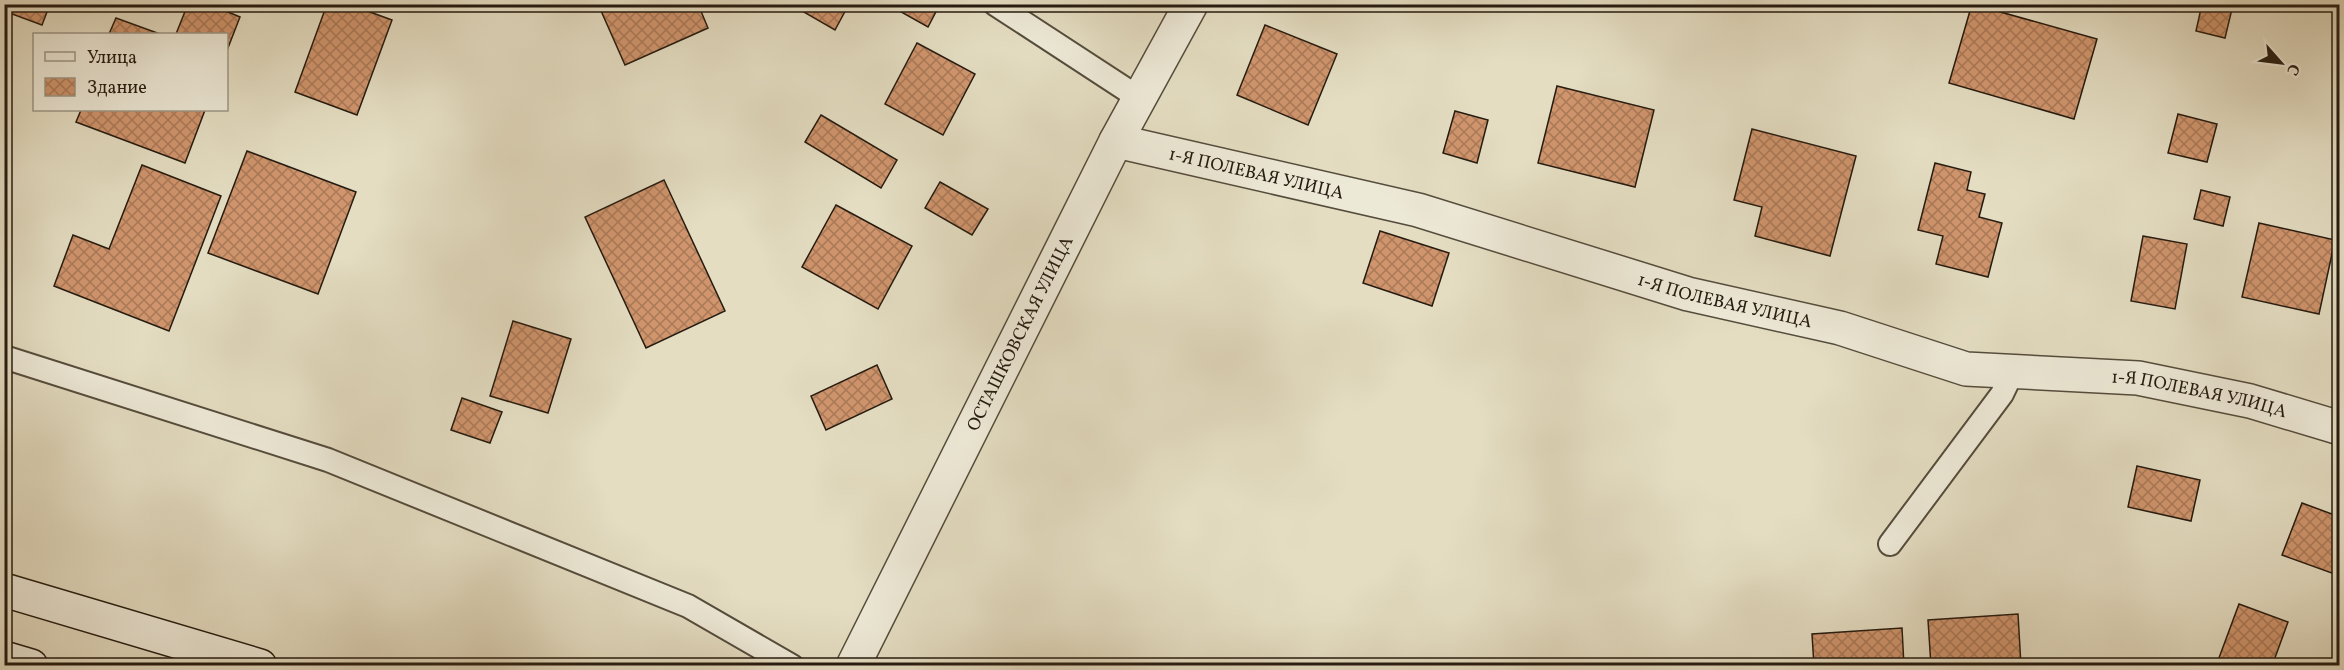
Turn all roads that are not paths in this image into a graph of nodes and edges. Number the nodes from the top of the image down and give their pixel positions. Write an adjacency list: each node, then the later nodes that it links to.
1 (995, 4): 3 (lane)
2 (1191, 4): 3 (street, ОСТАШКОВСКАЯ УЛИЦА)
3 (1139, 98): 4 (street, ОСТАШКОВСКАЯ УЛИЦА)
4 (1116, 141): 6 (street, 1-Я ПОЛЕВАЯ УЛИЦА); 14 (street, ОСТАШКОВСКАЯ УЛИЦА)
5 (4, 357): 13 (lane)
6 (2013, 371): 7 (street, 1-Я ПОЛЕВАЯ УЛИЦА); 8 (lane)
7 (2340, 428)
8 (1890, 544)
9 (4, 590): 12 (street)
10 (4, 658): 11 (street)
11 (31, 666)
12 (260, 666)
13 (792, 666)
14 (853, 666)

